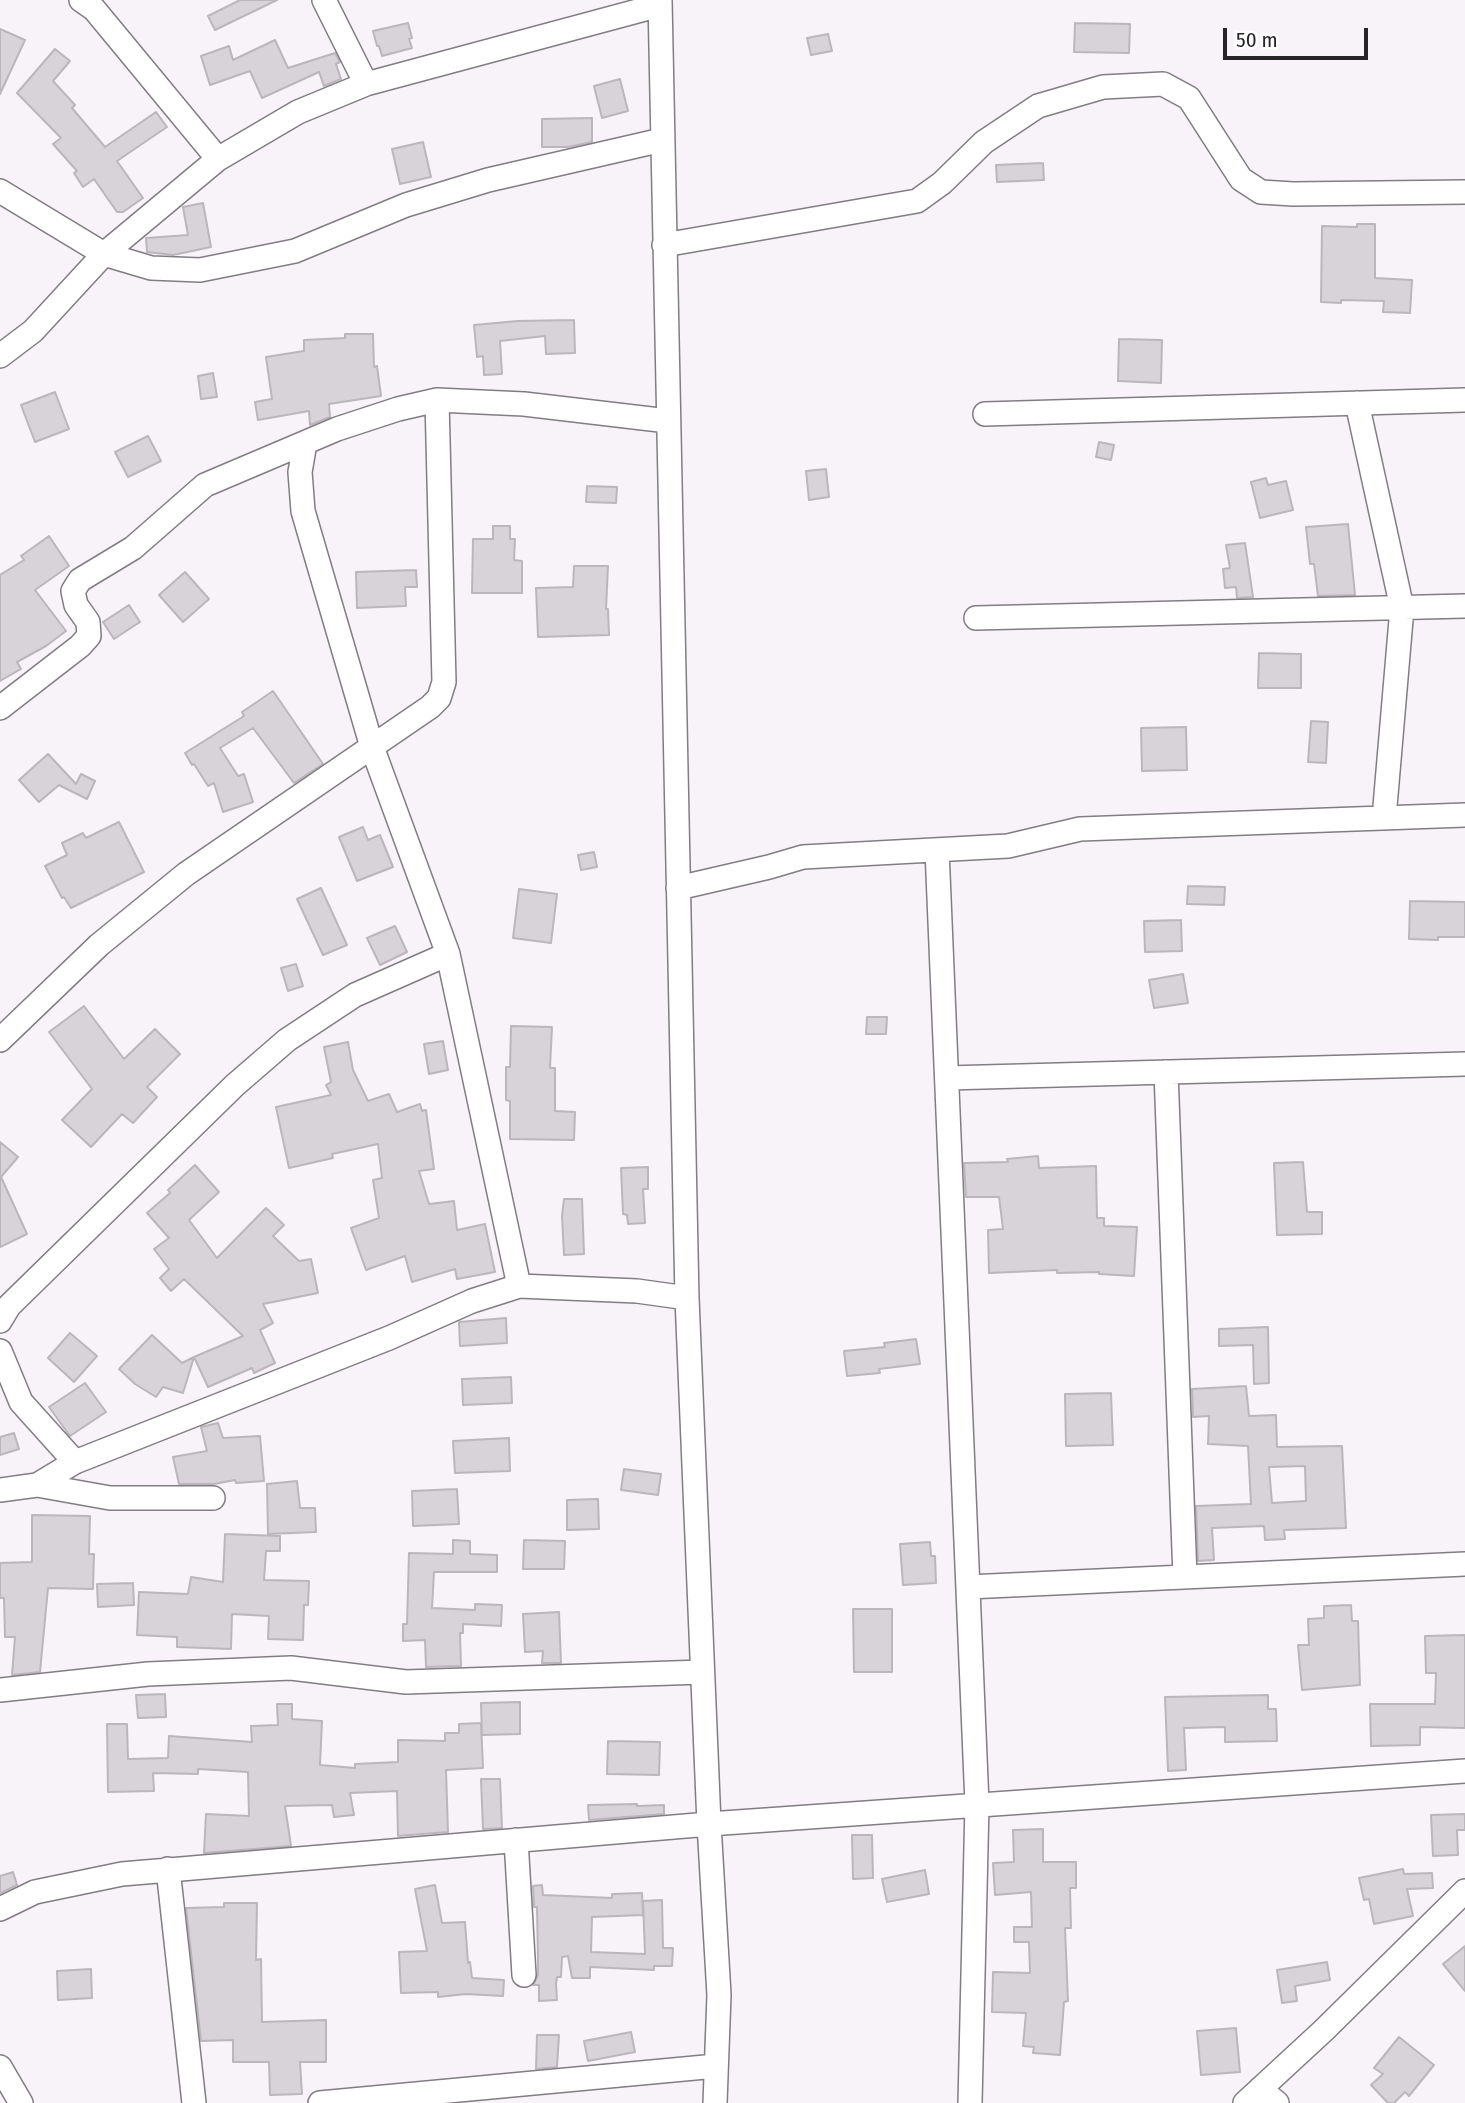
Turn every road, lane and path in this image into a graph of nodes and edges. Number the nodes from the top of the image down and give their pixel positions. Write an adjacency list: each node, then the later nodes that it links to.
1 (81, 0): 6 (street)
2 (324, 0): 4 (street)
3 (660, 3): 4 (street); 5 (street)
4 (366, 84): 6 (street)
5 (663, 140): 9 (street); 10 (street)
6 (218, 159): 10 (street)
7 (0, 191): 10 (street)
8 (1465, 192): 9 (street)
9 (664, 245): 16 (street)
10 (104, 254): 11 (street)
11 (0, 356)
12 (438, 400): 16 (street); 17 (street); 22 (street)
13 (1465, 400): 14 (street)
14 (1357, 404): 15 (street); 19 (street)
15 (985, 414)
16 (668, 421): 26 (street)
17 (305, 443): 21 (street); 22 (street)
18 (1465, 606): 19 (street)
19 (1402, 608): 20 (street); 24 (street)
20 (976, 618)
21 (0, 708)
22 (372, 747): 27 (street); 28 (street)
23 (1465, 815): 24 (street)
24 (1384, 818): 25 (street)
25 (937, 850): 26 (street); 31 (street)
26 (678, 888): 33 (street)
27 (448, 954): 32 (street); 34 (street)
28 (0, 1040)
29 (1465, 1063): 30 (street)
30 (1166, 1072): 31 (street); 41 (street)
31 (947, 1077): 42 (street)
32 (519, 1286): 33 (street); 36 (street)
33 (687, 1298): 43 (street)
34 (0, 1321)
35 (0, 1352): 36 (street)
36 (75, 1462): 37 (street)
37 (37, 1485): 38 (street); 39 (street)
38 (0, 1490)
39 (213, 1498)
40 (1465, 1564): 41 (street)
41 (1185, 1577): 42 (street)
42 (968, 1587): 46 (street)
43 (702, 1672): 44 (street); 47 (street)
44 (0, 1690)
45 (1465, 1771): 46 (street)
46 (977, 1804): 47 (street); 60 (street)
47 (709, 1824): 48 (street); 53 (street)
48 (516, 1840): 49 (street); 52 (street)
49 (168, 1869): 51 (street); 57 (street)
50 (1465, 1891): 55 (street)
51 (0, 1909)
52 (524, 1975)
53 (716, 2066): 58 (street); 59 (street)
54 (0, 2067): 56 (street)
55 (1260, 2098)
56 (21, 2103)
57 (194, 2103)
58 (320, 2103)
59 (715, 2103)
60 (970, 2103)

